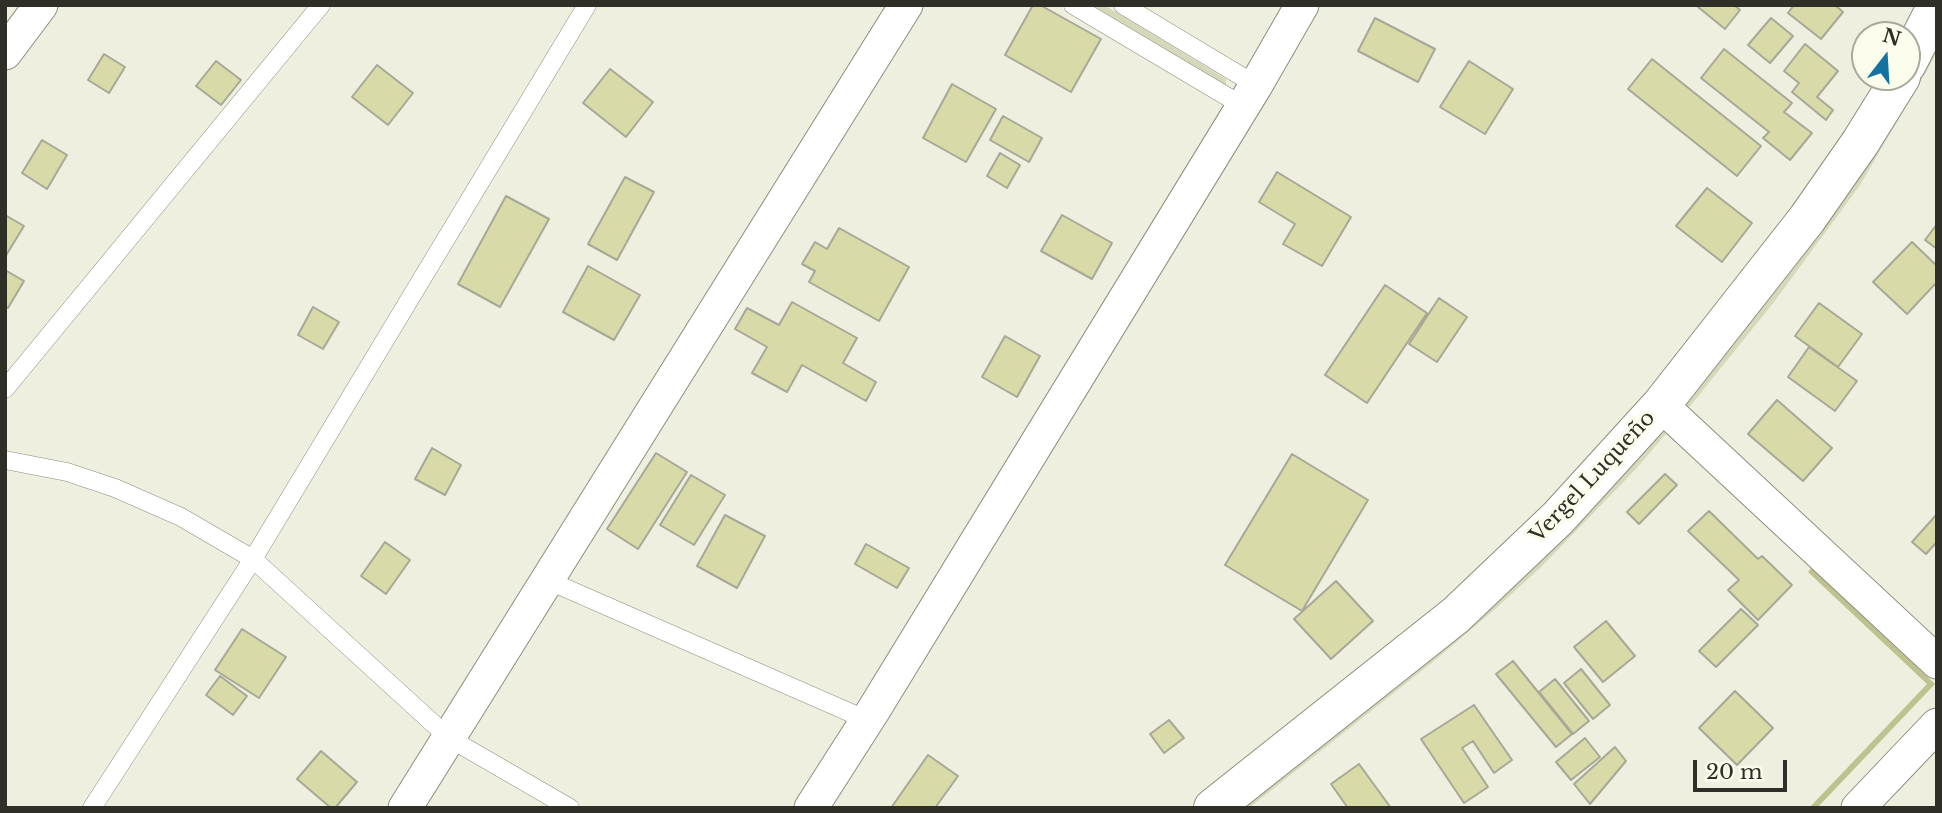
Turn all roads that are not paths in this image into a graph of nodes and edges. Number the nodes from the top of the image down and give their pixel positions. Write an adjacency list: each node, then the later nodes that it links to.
1 (41, 5): 10 (street)
2 (321, 5): 13 (lane)
3 (587, 5): 16 (lane)
4 (906, 5): 17 (street)
5 (1073, 5): 12 (lane)
6 (1122, 5): 12 (lane)
7 (1302, 5): 12 (street)
8 (1937, 5): 9 (main road)
9 (1921, 36)
10 (5, 53)
11 (1892, 91): 14 (main road, Vergel Luqueño)
12 (1250, 95): 19 (street)
13 (5, 389)
14 (1661, 405): 18 (street); 26 (main road, Vergel Luqueño)
15 (5, 460): 16 (lane)
16 (253, 559): 21 (lane); 22 (lane)
17 (547, 580): 19 (lane); 21 (street)
18 (1937, 663)
19 (867, 720): 25 (street)
20 (1937, 725): 27 (street)
21 (449, 737): 23 (street); 24 (lane)
22 (92, 808)
23 (405, 808)
24 (570, 808)
25 (811, 808)
26 (1213, 808)
27 (1858, 808)

